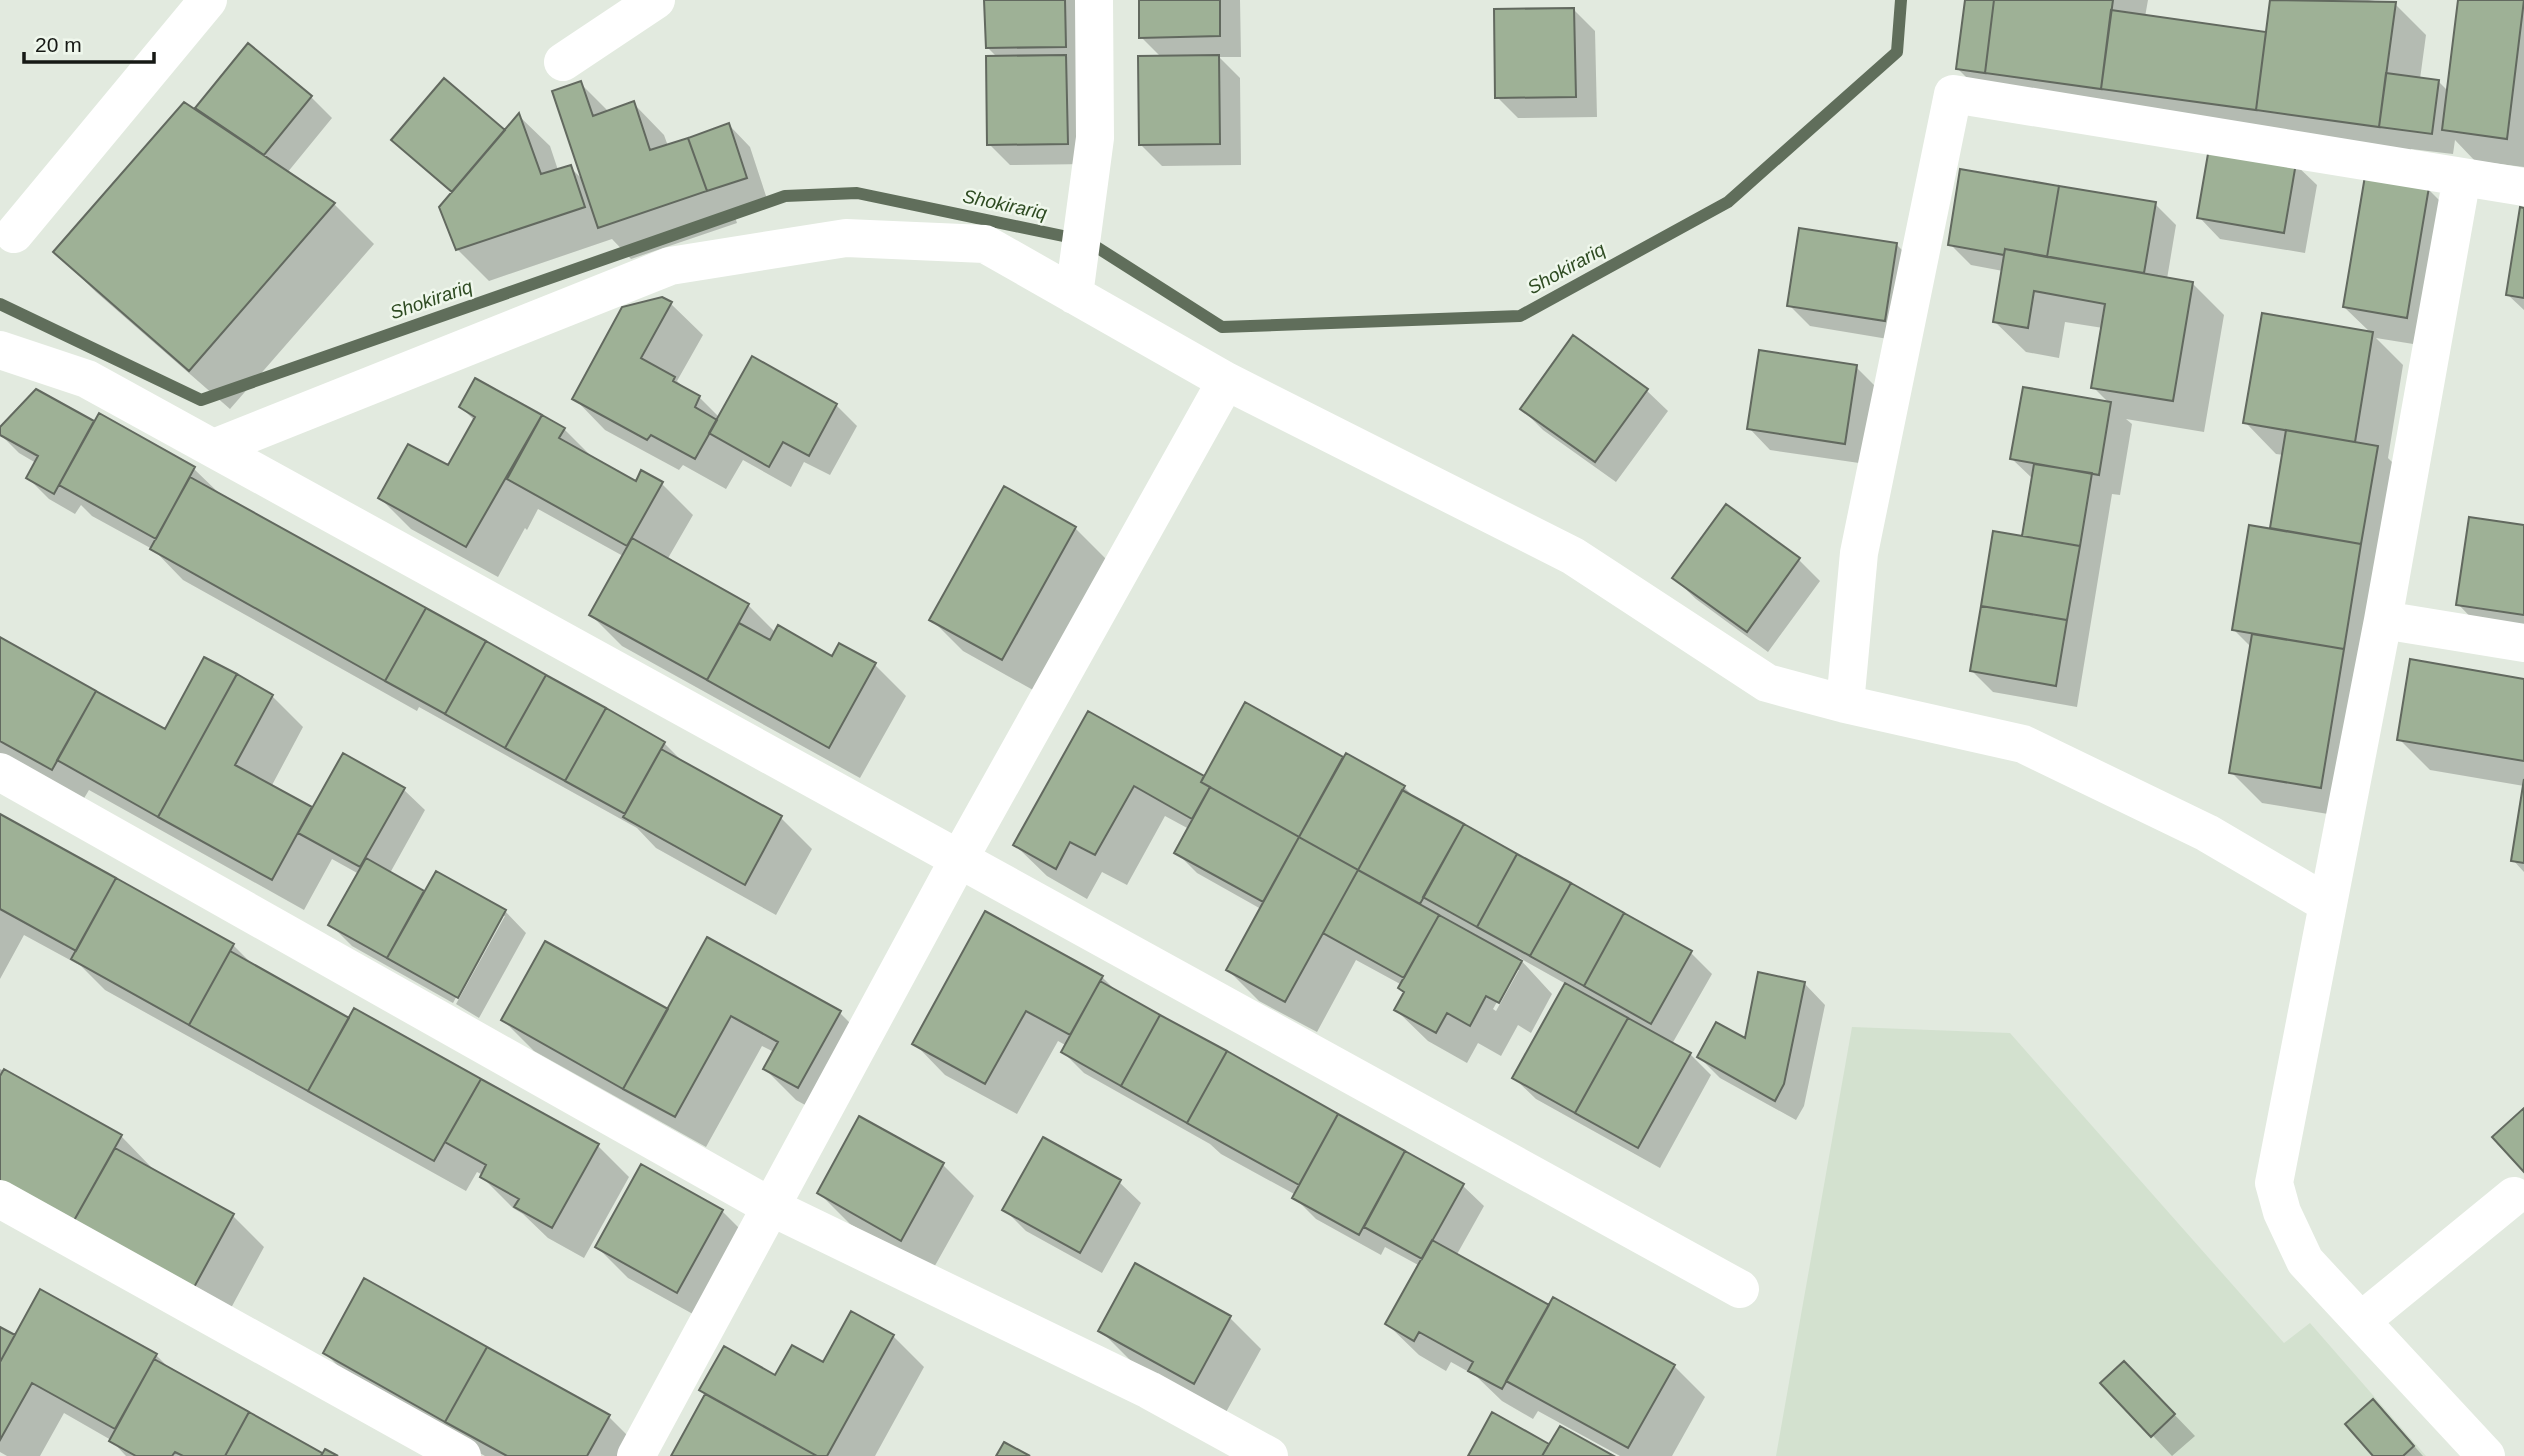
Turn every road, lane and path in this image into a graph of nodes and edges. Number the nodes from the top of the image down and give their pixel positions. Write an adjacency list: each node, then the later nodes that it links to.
1 (208, 0): 7 (street)
2 (656, 0): 4 (street)
3 (1094, 0): 8 (street)
4 (563, 62)
5 (2462, 177): 6 (street); 12 (street); 14 (street)
6 (2524, 187)
7 (13, 234)
8 (1074, 295): 10 (street); 11 (street)
9 (0, 350): 11 (street)
10 (1226, 381): 14 (street); 16 (street)
11 (214, 449): 16 (street)
12 (2383, 620): 13 (street); 17 (street)
13 (2524, 643)
14 (1845, 704): 17 (street)
15 (0, 772): 20 (street)
16 (959, 859): 20 (street); 21 (street)
17 (2328, 904): 22 (street)
18 (2514, 1196): 22 (street)
19 (0, 1199): 23 (street)
20 (771, 1207): 24 (street); 25 (street)
21 (1740, 1289)
22 (2361, 1321): 26 (street)
23 (462, 1456)
24 (636, 1456)
25 (1269, 1456)
26 (2486, 1456)

